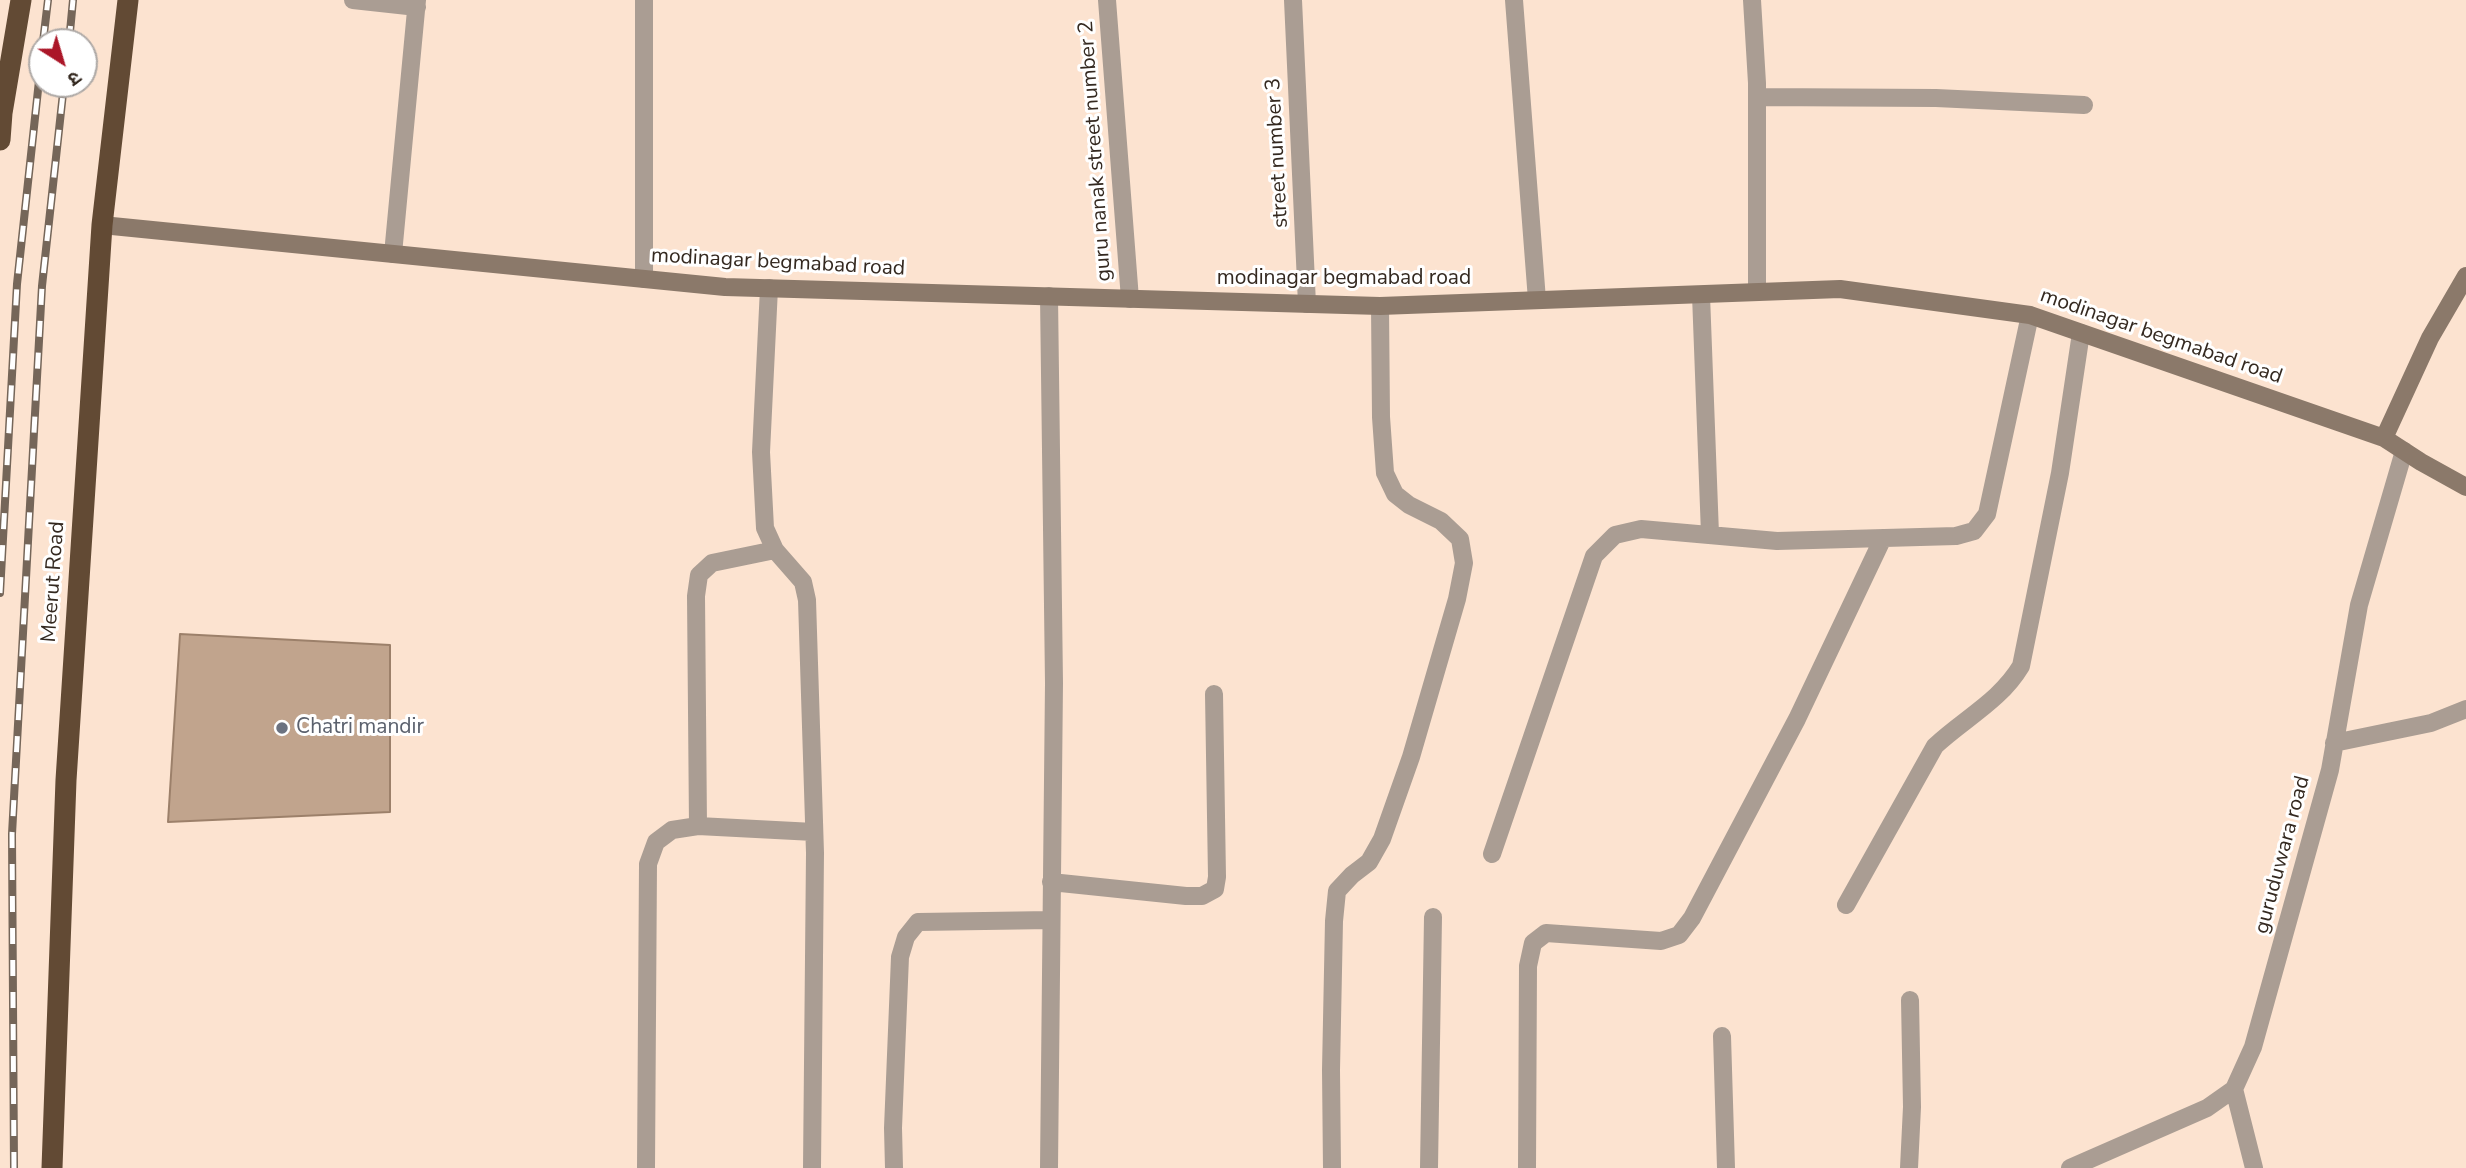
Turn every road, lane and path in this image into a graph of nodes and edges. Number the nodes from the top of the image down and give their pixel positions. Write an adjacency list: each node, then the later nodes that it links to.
1 (21, 0): 12 (highway)
2 (128, 0): 14 (highway, Meerut Road)
3 (353, 0): 9 (street)
4 (644, 0): 17 (street)
5 (1107, 0): 22 (street, guru nanak street number 2)
6 (1293, 0): 24 (street, street number 3)
7 (1514, 0): 23 (street)
8 (1752, 0): 10 (street)
9 (417, 3): 15 (street)
10 (1757, 97): 11 (street); 19 (street)
11 (2084, 105)
12 (1, 113): 13 (highway)
13 (0, 140)
14 (102, 225): 15 (street, modinagar begmabad road); 47 (highway, Meerut Road)
15 (393, 254): 17 (street, modinagar begmabad road)
16 (2466, 276): 28 (street)
17 (644, 279): 18 (street, modinagar begmabad road)
18 (769, 288): 21 (street, modinagar begmabad road); 33 (street)
19 (1757, 292): 20 (street, modinagar begmabad road); 26 (street, modinagar begmabad road)
20 (1701, 295): 23 (street, modinagar begmabad road); 31 (street)
21 (1049, 296): 22 (street, modinagar begmabad road); 40 (street)
22 (1130, 299): 24 (street, modinagar begmabad road)
23 (1537, 300): 25 (street, modinagar begmabad road)
24 (1307, 304): 25 (street, modinagar begmabad road)
25 (1380, 306): 52 (street)
26 (2030, 315): 27 (street, modinagar begmabad road); 32 (street)
27 (2081, 333): 28 (street, modinagar begmabad road); 41 (street)
28 (2385, 438): 29 (street, modinagar begmabad road)
29 (2404, 451): 30 (street, modinagar begmabad road); 36 (street, guruduwara road)
30 (2466, 486)
31 (1710, 534): 32 (street); 39 (street)
32 (1883, 538): 54 (street)
33 (775, 550): 37 (street); 38 (street)
34 (1214, 694): 40 (street)
35 (2466, 709): 36 (street)
36 (2334, 743): 46 (street, guruduwara road)
37 (698, 826): 38 (street); 48 (street)
38 (814, 832): 49 (street)
39 (1492, 854)
40 (1051, 882): 43 (street)
41 (1846, 905)
42 (1433, 917): 53 (street)
43 (1051, 920): 50 (street); 51 (street)
44 (1910, 1000): 56 (street)
45 (1722, 1036): 55 (street)
46 (2234, 1089): 57 (street); 58 (street)
47 (52, 1168)
48 (646, 1168)
49 (812, 1168)
50 (894, 1168)
51 (1049, 1168)
52 (1332, 1168)
53 (1429, 1168)
54 (1527, 1168)
55 (1726, 1168)
56 (1909, 1168)
57 (2070, 1168)
58 (2254, 1168)

